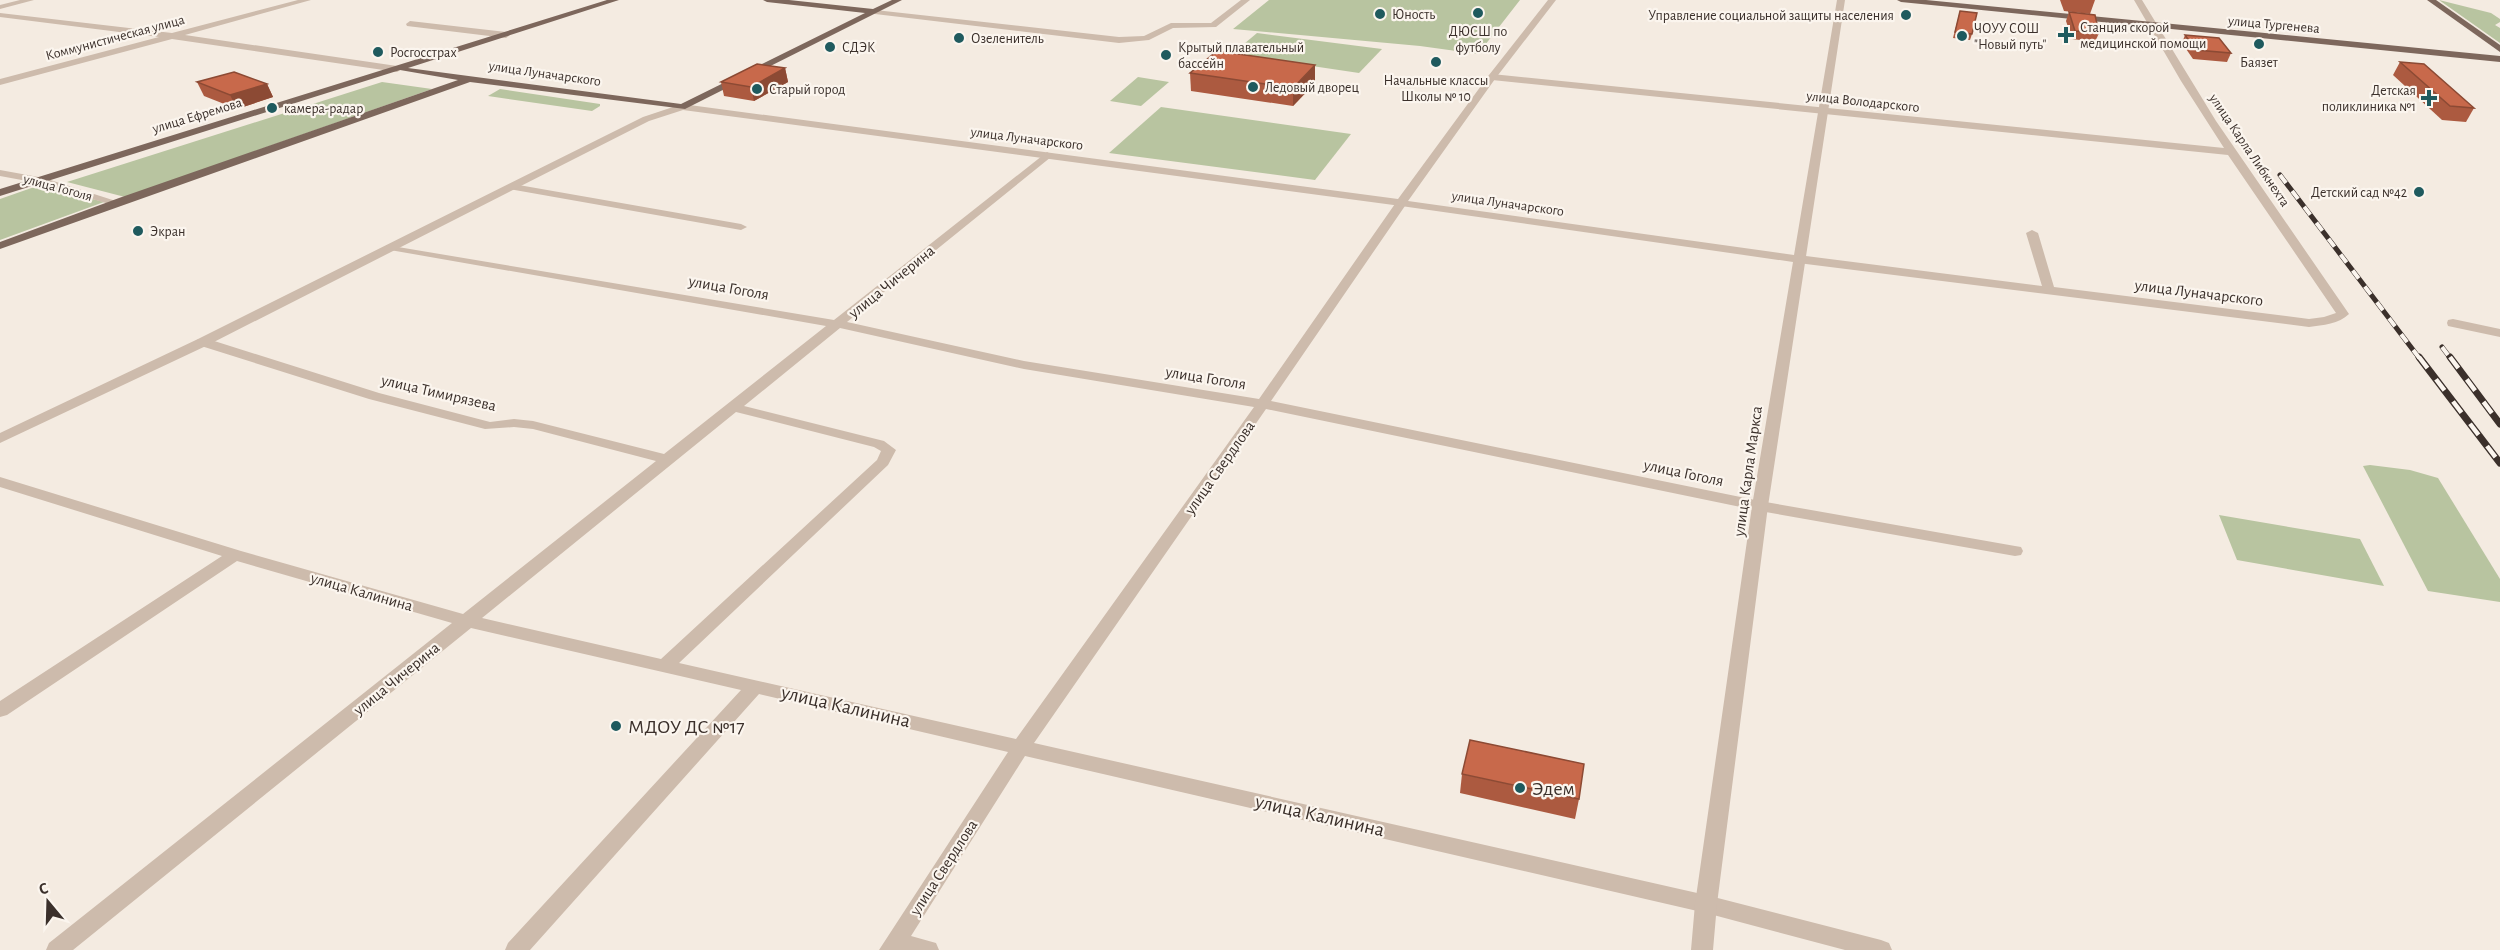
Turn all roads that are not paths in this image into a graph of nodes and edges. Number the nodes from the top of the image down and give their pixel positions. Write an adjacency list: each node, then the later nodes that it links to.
1 (30, 0): 12 (street)
2 (308, 0): 18 (street, Коммунистическая улица)
3 (615, 0): 17 (main road, улица Ефремова)
4 (767, 0): 13 (main road)
5 (898, 0): 13 (main road)
6 (1246, 0): 13 (street)
7 (1552, 0): 22 (street, улица Свердлова)
8 (1841, 0): 26 (street, улица Карла Маркса)
9 (1901, 0): 16 (main road, улица Тургенева)
10 (2138, 0): 16 (street, улица Карла Либкнехта)
11 (2431, 0): 19 (main road)
12 (0, 7)
13 (875, 12): 25 (main road)
14 (0, 15): 18 (street, улица Луначарского)
15 (410, 24): 17 (street, улица Ефремова)
16 (2152, 26): 20 (main road, улица Тургенева); 27 (street, улица Карла Либкнехта)
17 (506, 35): 21 (main road, улица Ефремова)
18 (172, 36): 21 (street, улица Луначарского); 24 (street, Коммунистическая улица)
19 (2500, 49)
20 (2500, 58)
21 (397, 69): 23 (main road, улица Луначарского); 30 (main road, улица Ефремова)
22 (1492, 77): 26 (street, улица Володарского); 34 (street, улица Свердлова)
23 (471, 78): 25 (main road, улица Луначарского); 33 (main road)
24 (0, 82)
25 (682, 107): 28 (street, улица Луначарского); 31 (street)
26 (1823, 111): 27 (street, улица Володарского); 39 (street, улица Карла Маркса)
27 (2232, 152): 41 (street, улица Карла Либкнехта)
28 (1047, 155): 34 (street, улица Луначарского); 43 (street, улица Чичерина)
29 (0, 173): 30 (street, улица Гоголя)
30 (40, 180): 32 (main road, улица Ефремова); 33 (street, улица Гоголя)
31 (513, 187): 35 (street); 38 (street)
32 (0, 193)
33 (116, 202): 37 (main road)
34 (1401, 202): 39 (street, улица Луначарского); 46 (street, улица Свердлова)
35 (741, 227)
36 (2032, 233): 40 (street)
37 (0, 246)
38 (390, 247): 43 (street, улица Гоголя); 45 (street)
39 (1798, 259): 40 (street, улица Луначарского); 51 (street, улица Карла Маркса)
40 (2049, 290): 41 (street, улица Луначарского)
41 (2343, 314)
42 (2453, 323): 44 (street)
43 (837, 324): 46 (street, улица Гоголя); 47 (street, улица Чичерина)
44 (2500, 333)
45 (203, 342): 48 (street); 49 (street, улица Тимирязева)
46 (1263, 404): 51 (street, улица Гоголя); 58 (street, улица Свердлова)
47 (736, 408): 49 (street, улица Чичерина); 55 (street)
48 (0, 439)
49 (670, 460): 54 (street, улица Чичерина)
50 (0, 482): 53 (street, улица Калинина)
51 (1760, 506): 52 (street, улица Гоголя); 59 (street, улица Карла Маркса)
52 (2015, 551)
53 (235, 555): 54 (street, улица Калинина); 57 (street)
54 (467, 621): 55 (street, улица Калинина); 61 (street, улица Чичерина)
55 (666, 665): 56 (street, улица Калинина)
56 (756, 686): 58 (street, улица Калинина); 62 (street)
57 (0, 710)
58 (1021, 747): 59 (street, улица Калинина); 60 (street, улица Свердлова)
59 (1706, 904): 64 (street, улица Карла Маркса); 65 (street, улица Калинина)
60 (893, 946): 63 (street, улица Свердлова)
61 (57, 950)
62 (516, 950)
63 (928, 950)
64 (1702, 950)
65 (1881, 950)

